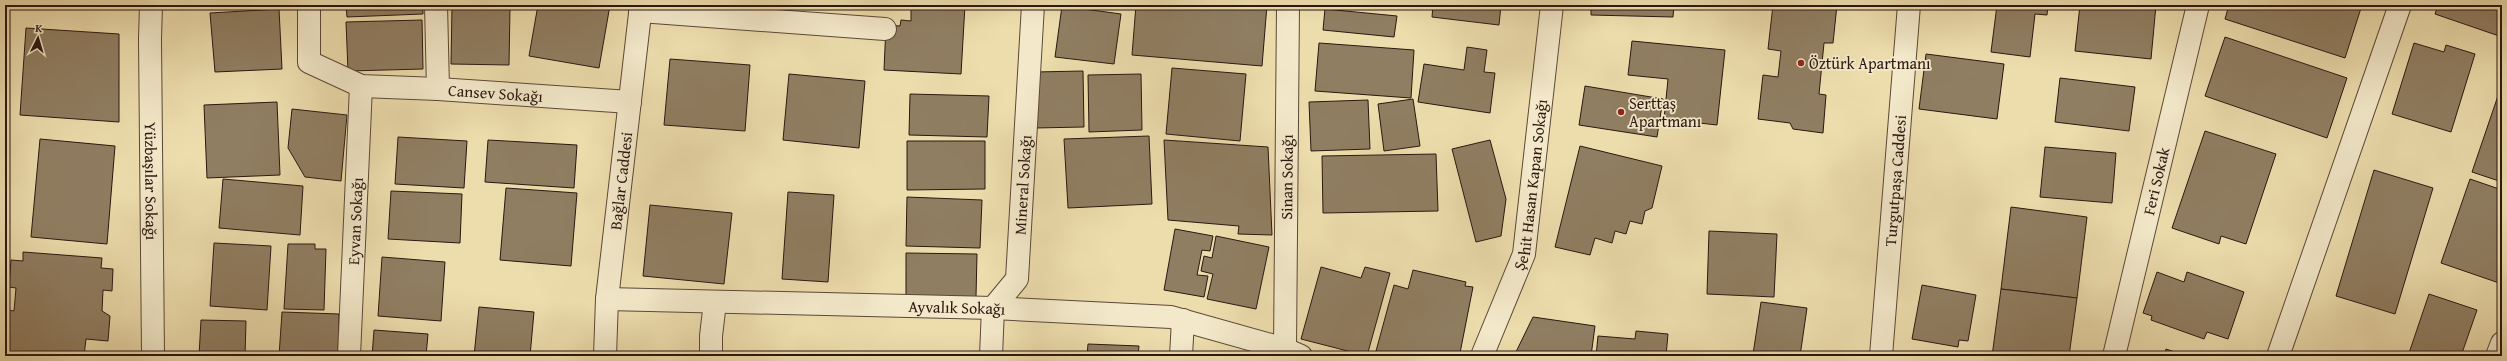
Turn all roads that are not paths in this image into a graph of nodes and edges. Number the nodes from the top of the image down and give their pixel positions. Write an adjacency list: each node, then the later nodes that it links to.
1 (151, 5): 21 (street, Yüzbaşılar Sokağı)
2 (309, 5): 12 (street)
3 (436, 5): 13 (street)
4 (1033, 5): 17 (street, Mineral Sokağı)
5 (1288, 5): 20 (street, Sinan Sokağı)
6 (1552, 5): 27 (street, Şehit Hasan Kapan Sokağı)
7 (1910, 5): 28 (street, Turgutpaşa Caddesi)
8 (2198, 5): 29 (street, Feri Sokak)
9 (2400, 5): 30 (street)
10 (640, 8): 11 (street); 14 (street, Bağlar Caddesi)
11 (885, 29)
12 (361, 86): 13 (street, Cansev Sokağı); 22 (street, Eyvan Sokağı)
13 (438, 88): 14 (street, Cansev Sokağı)
14 (630, 102): 15 (street, Bağlar Caddesi)
15 (607, 298): 16 (street, Ayvalık Sokağı); 23 (street, Bağlar Caddesi)
16 (715, 302): 17 (street, Ayvalık Sokağı); 24 (street)
17 (993, 308): 18 (street, Ayvalık Sokağı); 25 (street)
18 (1183, 320): 20 (street, Ayvalık Sokağı); 26 (street)
19 (2502, 342): 31 (street)
20 (1293, 352)
21 (153, 356)
22 (348, 356)
23 (605, 356)
24 (711, 356)
25 (991, 356)
26 (1181, 356)
27 (1482, 356)
28 (1881, 356)
29 (2114, 356)
30 (2278, 356)
31 (2497, 356)

